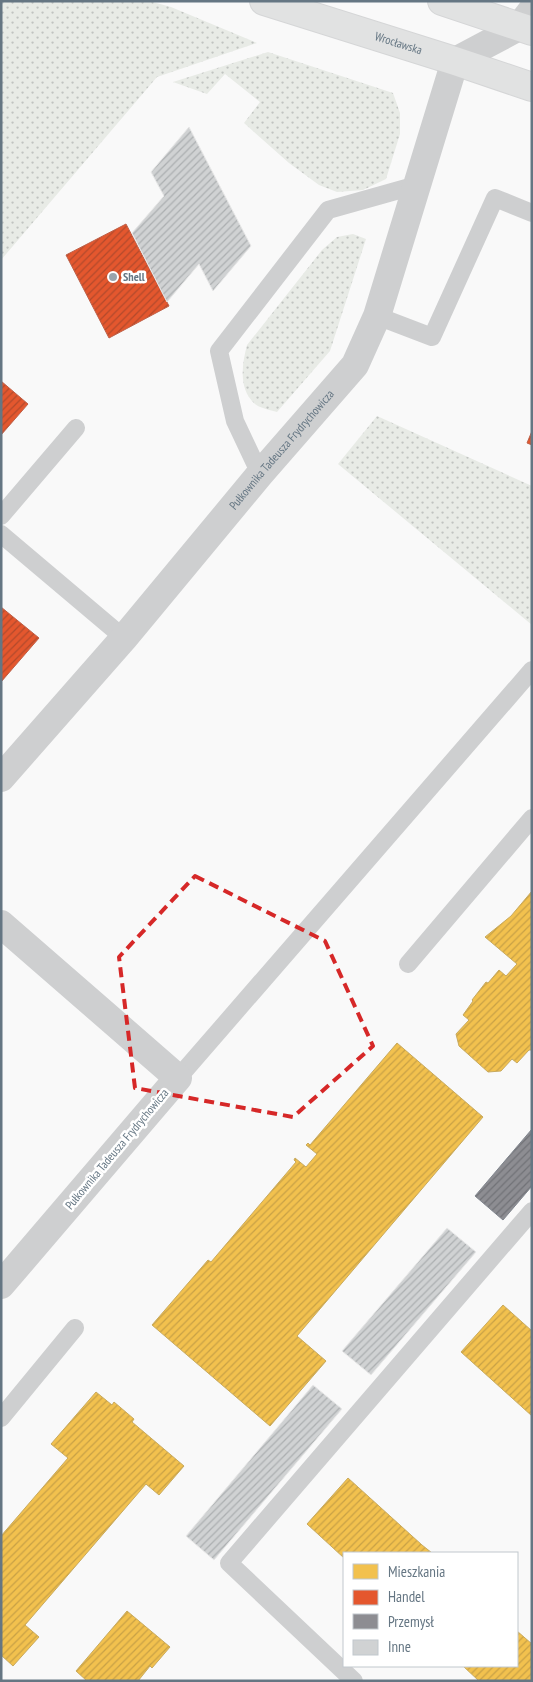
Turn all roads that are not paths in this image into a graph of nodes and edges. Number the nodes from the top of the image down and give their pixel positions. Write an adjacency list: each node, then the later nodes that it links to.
1 (264, 1): 4 (main road, Wrocławska)
2 (442, 1): 3 (main road)
3 (528, 23): 4 (street)
4 (455, 61): 5 (main road, Wrocławska); 6 (street, Pułkownika Tadeusza Frydrychowicza)
5 (532, 88)
6 (417, 185): 8 (street, Pułkownika Tadeusza Frydrychowicza); 10 (lane)
7 (532, 213): 8 (lane)
8 (377, 316): 10 (street, Pułkownika Tadeusza Frydrychowicza)
9 (76, 428): 11 (lane)
10 (260, 474): 13 (street, Pułkownika Tadeusza Frydrychowicza)
11 (1, 516)
12 (1, 534): 13 (lane)
13 (124, 638): 15 (street, Pułkownika Tadeusza Frydrychowicza)
14 (532, 670): 19 (lane)
15 (1, 778)
16 (532, 818): 18 (lane)
17 (1, 924): 19 (street, Pułkownika Tadeusza Frydrychowicza)
18 (408, 964)
19 (178, 1078): 21 (street, Pułkownika Tadeusza Frydrychowicza)
20 (532, 1211): 24 (lane)
21 (1, 1285)
22 (75, 1328): 23 (lane)
23 (1, 1418)
24 (354, 1681)

